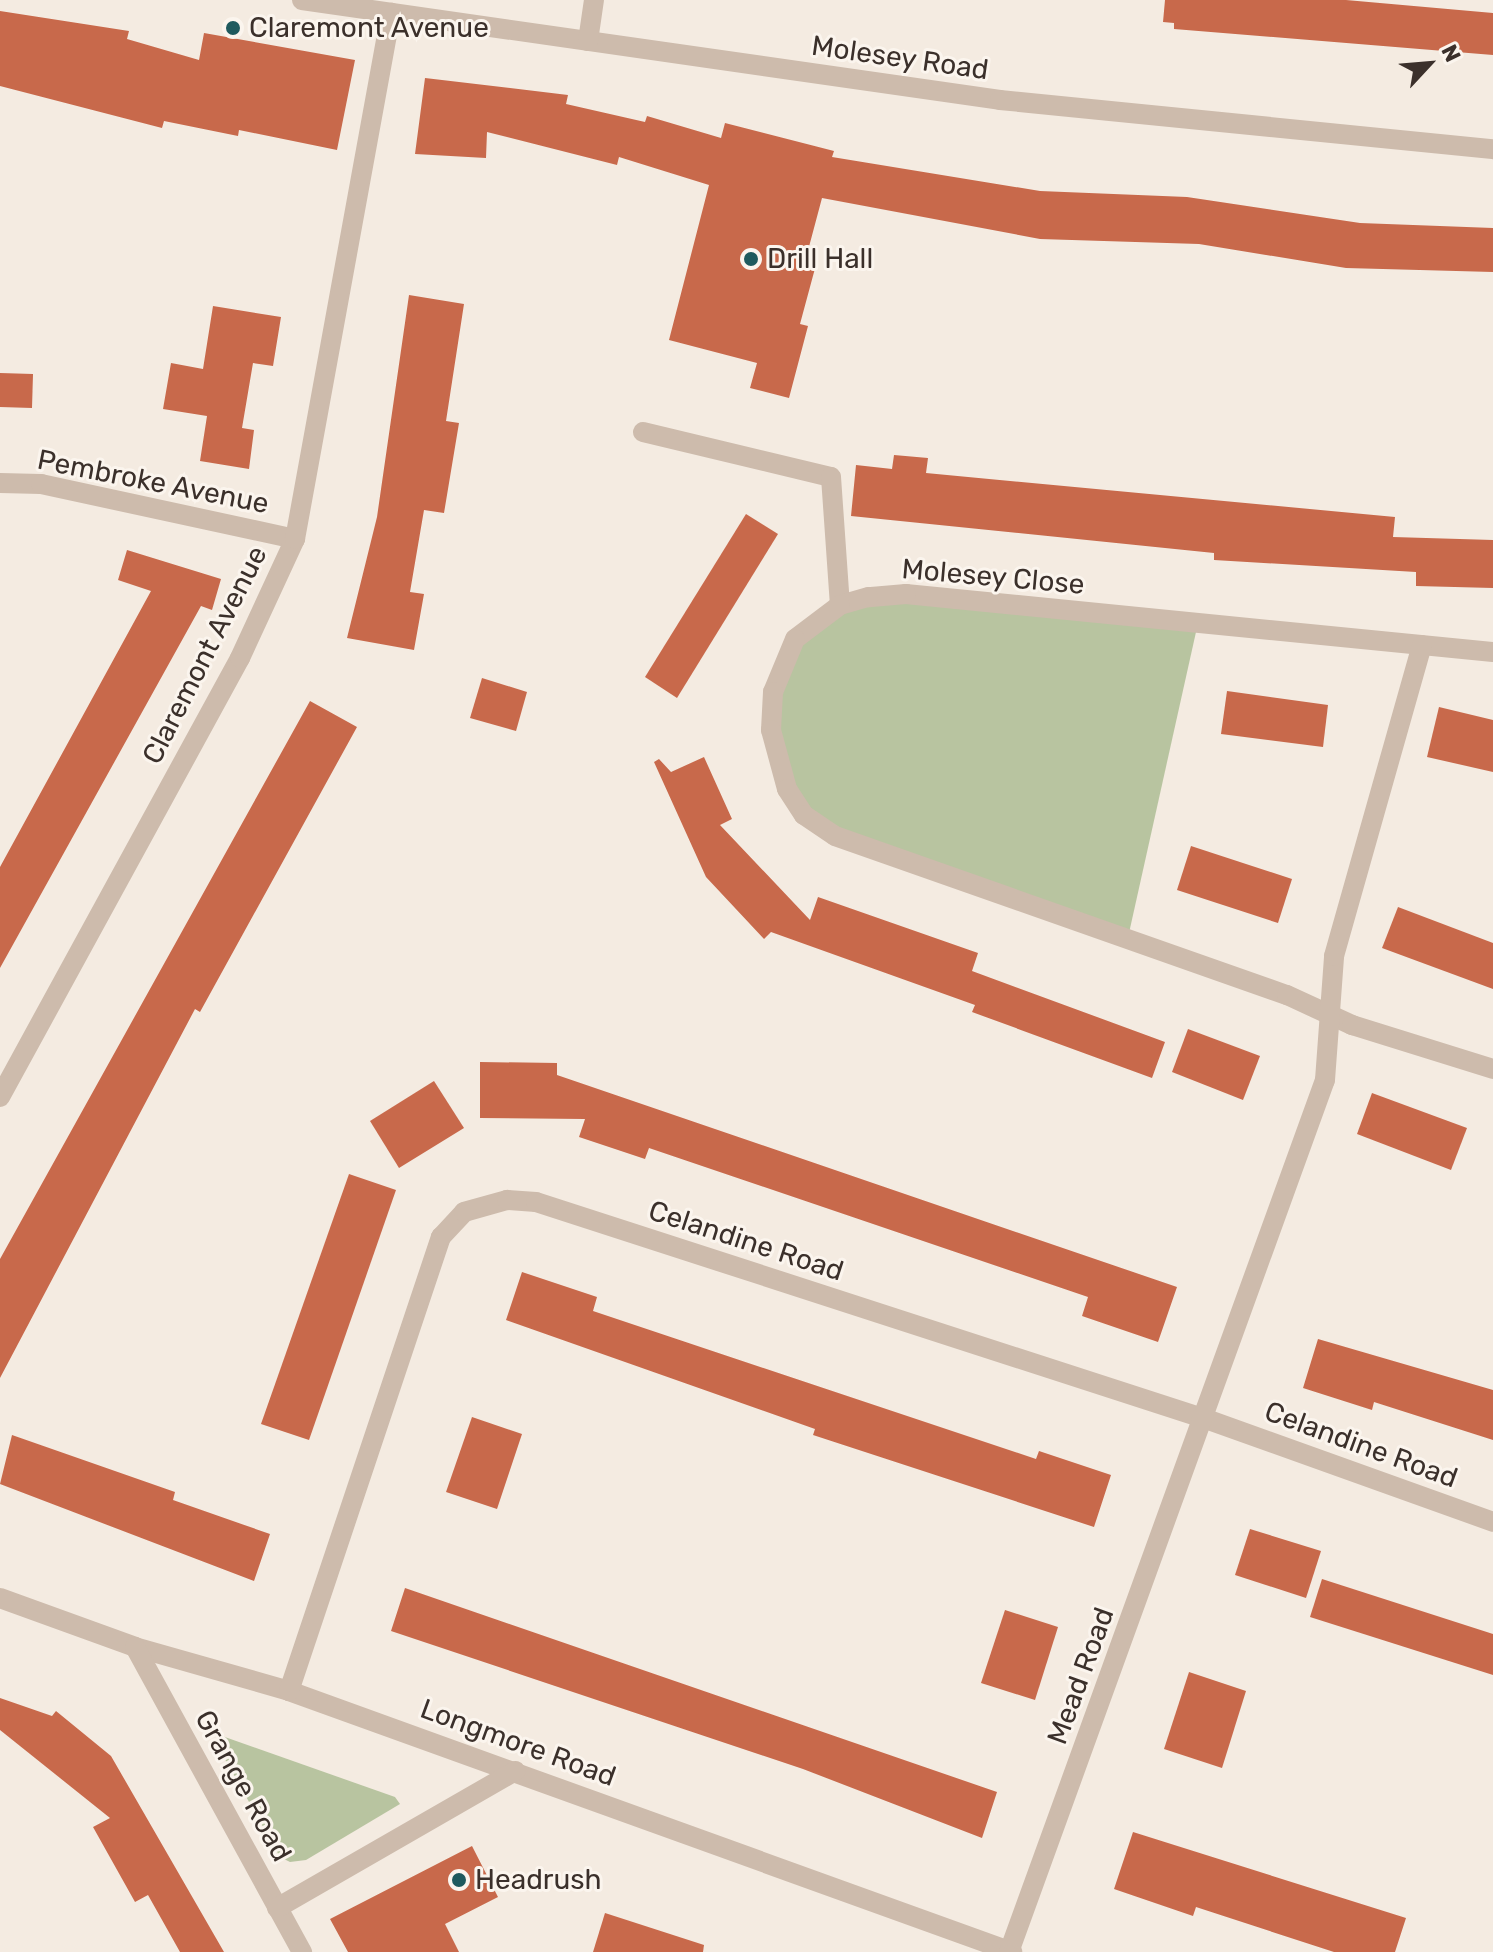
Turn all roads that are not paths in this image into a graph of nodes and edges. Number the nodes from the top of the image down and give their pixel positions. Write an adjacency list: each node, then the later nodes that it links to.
1 (302, 0): 3 (street, Molesey Road)
2 (594, 0): 4 (street)
3 (391, 13): 4 (street, Molesey Road); 8 (street, Claremont Avenue)
4 (588, 41): 5 (street, Molesey Road)
5 (1493, 149)
6 (643, 432): 9 (street)
7 (0, 483): 8 (street, Pembroke Avenue)
8 (295, 539): 14 (street, Claremont Avenue)
9 (840, 605): 10 (street, Molesey Close); 12 (street, Molesey Close)
10 (1422, 645): 11 (street, Molesey Close); 12 (street)
11 (1493, 652)
12 (1331, 1012): 13 (street, Molesey Close); 15 (street, Mead Road)
13 (1493, 1069)
14 (0, 1097)
15 (1206, 1419): 16 (street, Celandine Road); 19 (street, Celandine Road); 23 (street, Mead Road)
16 (1493, 1522)
17 (0, 1598): 18 (street, Longmore Road)
18 (135, 1647): 19 (street, Longmore Road); 21 (street, Grange Road)
19 (289, 1691): 20 (street, Longmore Road)
20 (515, 1771): 21 (street); 23 (street, Longmore Road)
21 (277, 1908): 22 (street, Grange Road)
22 (302, 1952)
23 (1010, 1952)

